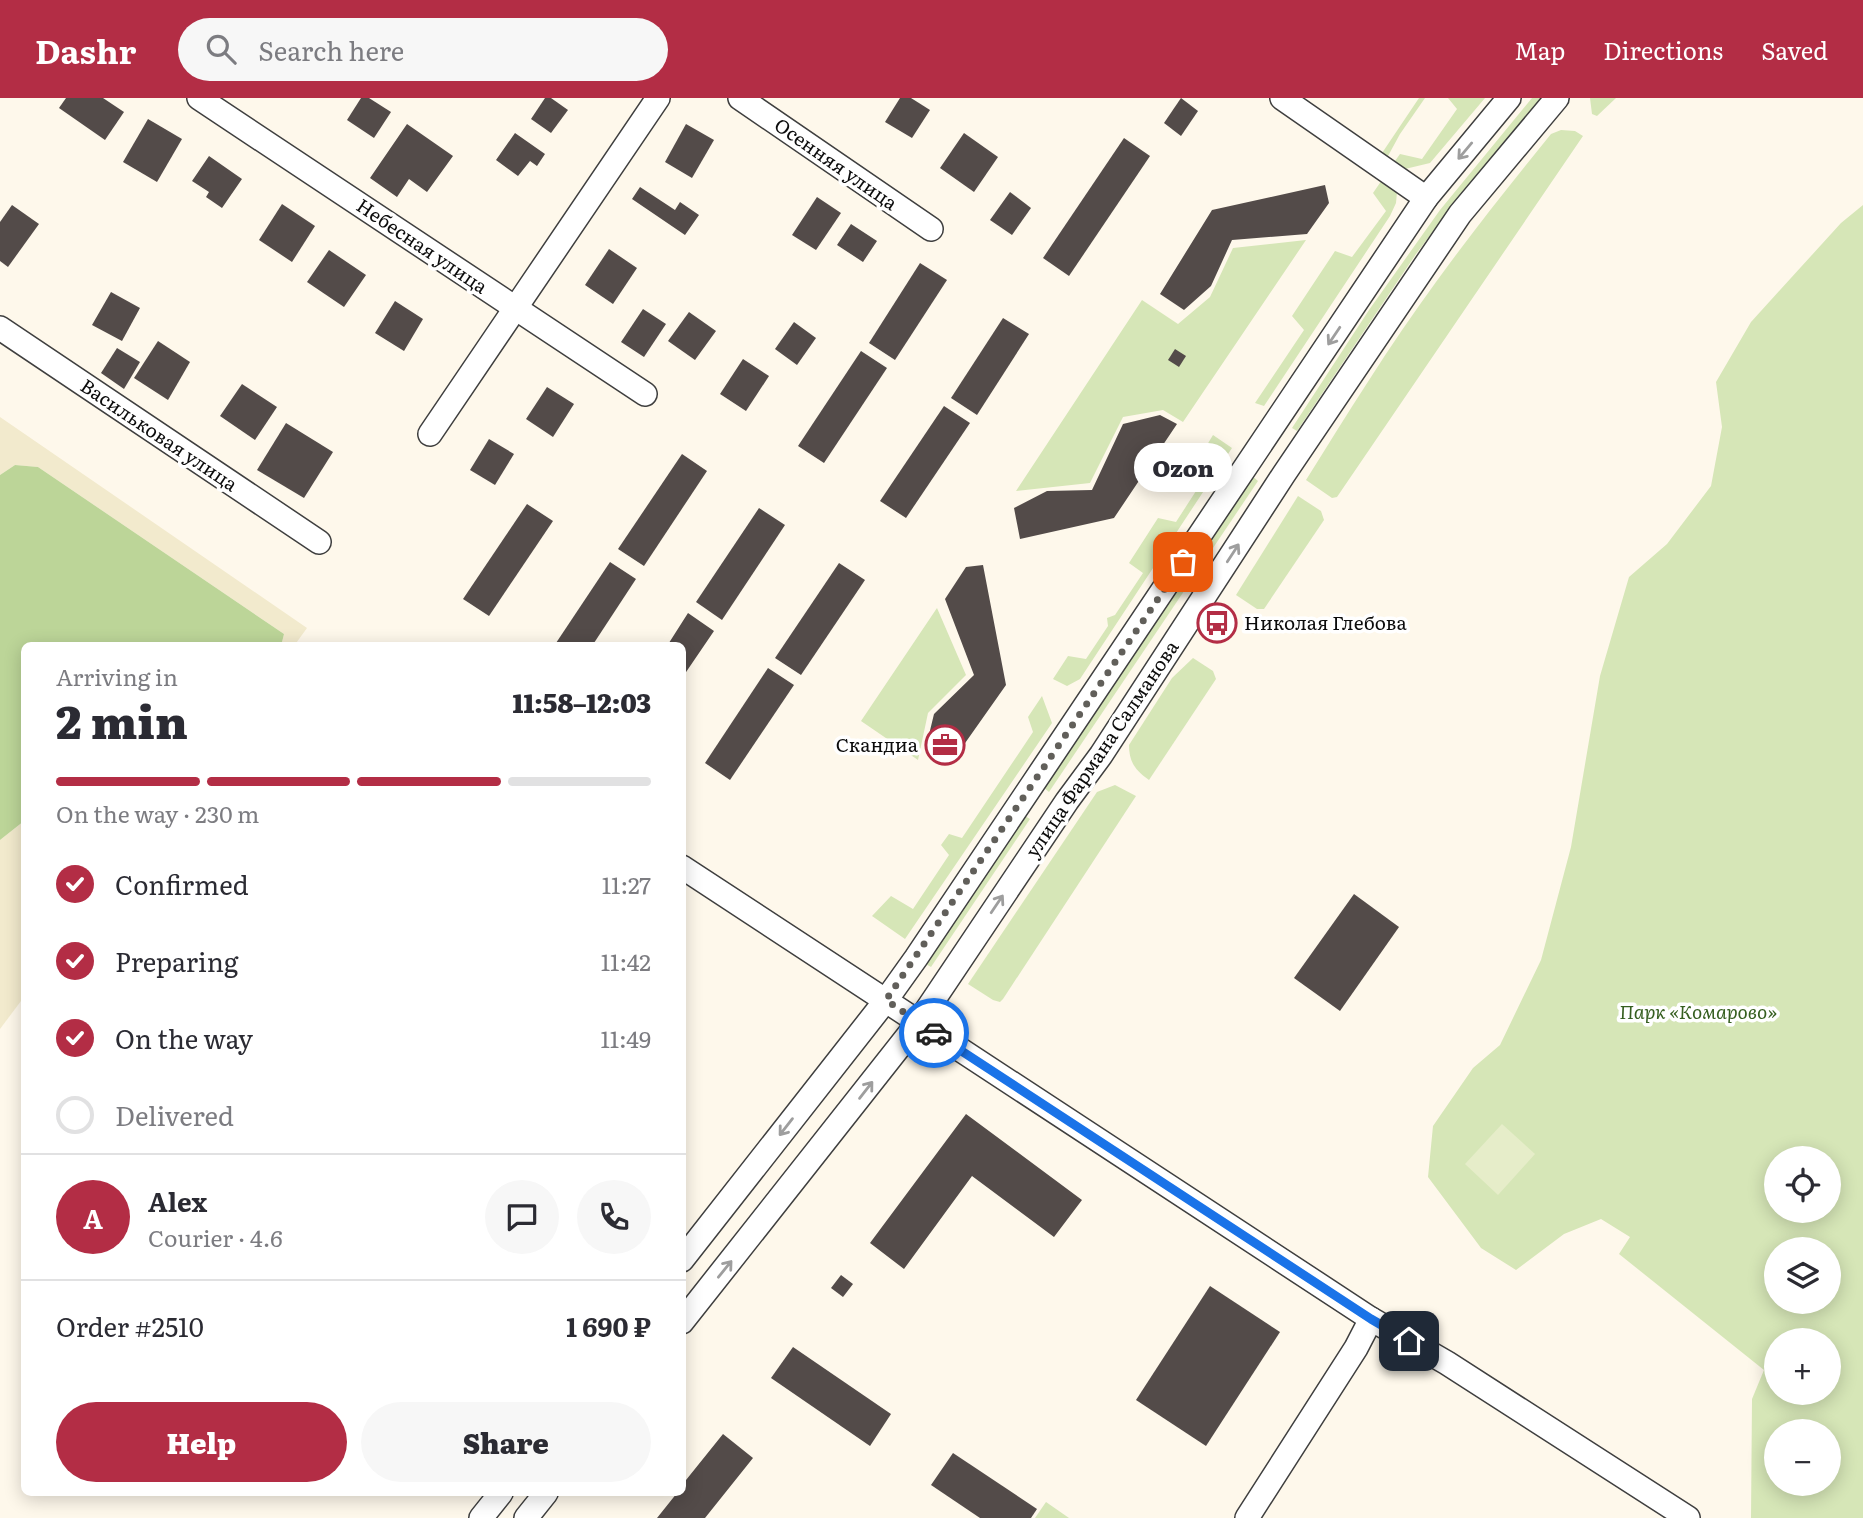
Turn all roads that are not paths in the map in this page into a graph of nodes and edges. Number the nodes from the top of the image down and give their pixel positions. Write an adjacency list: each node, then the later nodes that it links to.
1 (199, 98): 9 (street, Небесная улица)
2 (658, 98): 9 (street)
3 (740, 98): 8 (street, Осенняя улица)
4 (1282, 98): 7 (street)
5 (1508, 98): 7 (street, улица Фармана Салманова, one-way to 7)
6 (1557, 98): 15 (street, улица Фармана Салманова, one-way to 6)
7 (1426, 198): 14 (street, улица Фармана Салманова, one-way to 14)
8 (931, 229)
9 (516, 308): 11 (street, Небесная улица); 12 (street)
10 (0, 328): 13 (street, Васильковая улица)
11 (645, 394)
12 (430, 434)
13 (319, 542)
14 (1036, 781): 15 (street); 17 (street, улица Фармана Салманова)
15 (1067, 802): 18 (street, улица Фармана Салманова, one-way to 15)
16 (686, 870): 17 (street)
17 (886, 1000): 18 (street); 19 (street, улица Фармана Салманова, one-way to 19)
18 (918, 1023): 20 (street, улица Фармана Салманова, one-way to 18); 21 (street)
19 (686, 1255)
20 (686, 1317)
21 (1371, 1319): 26 (street); 27 (street)
22 (499, 1496): 24 (street)
23 (544, 1496): 25 (street)
24 (481, 1518)
25 (526, 1518)
26 (1247, 1518)
27 (1688, 1518)

